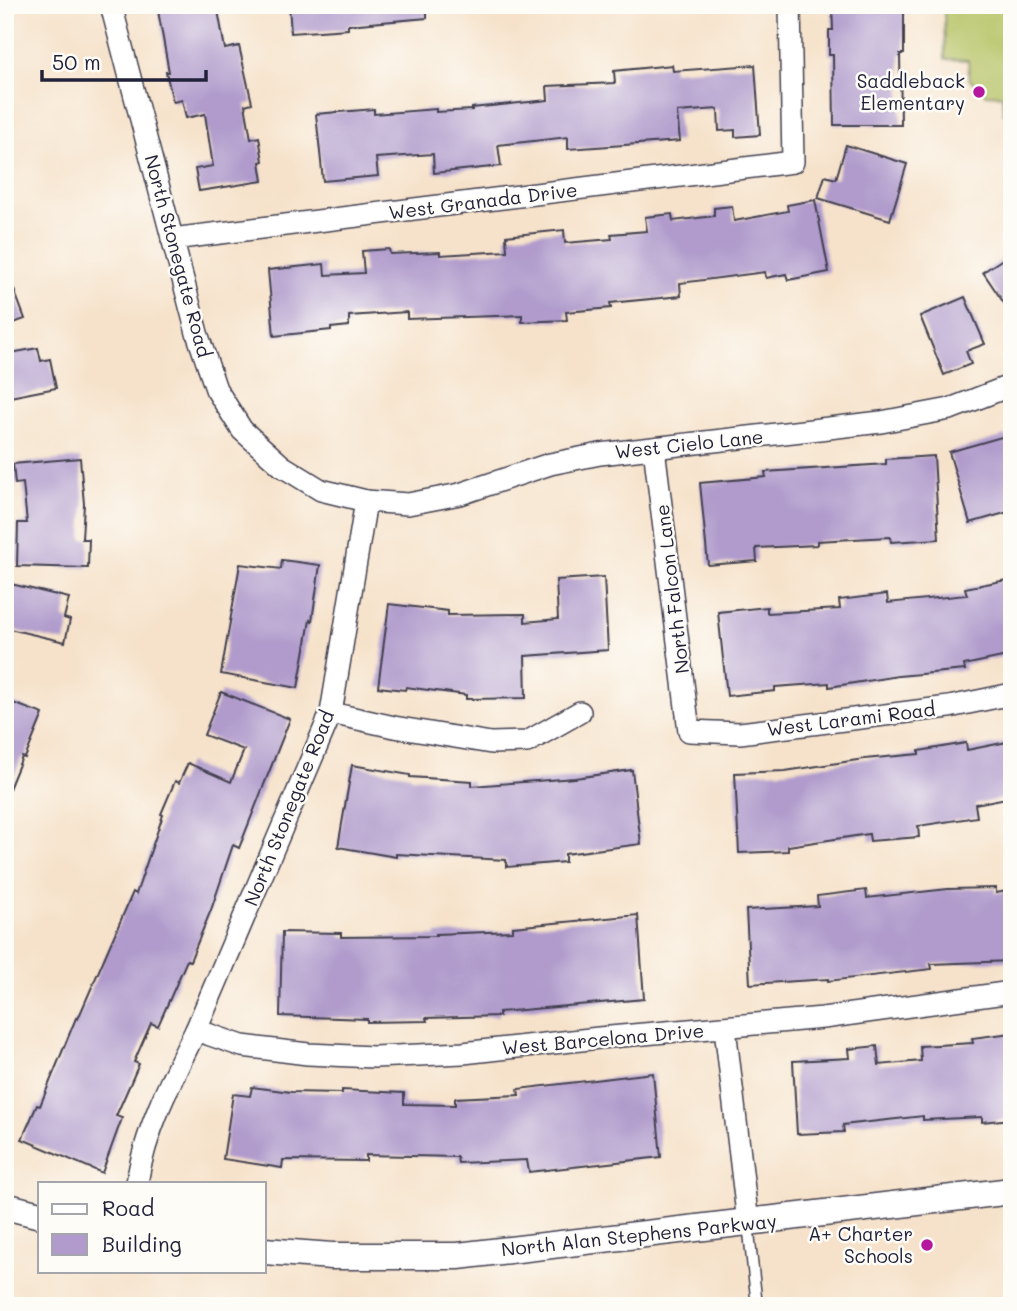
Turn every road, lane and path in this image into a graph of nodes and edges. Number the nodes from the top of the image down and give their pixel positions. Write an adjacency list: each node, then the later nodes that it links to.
1 (111, 5): 3 (street, North Stonegate Road)
2 (790, 5): 3 (street, West Granada Drive)
3 (172, 239): 6 (street, North Stonegate Road)
4 (1012, 385): 5 (street, West Cielo Lane)
5 (654, 448): 6 (street, West Cielo Lane); 10 (street, North Falcon Lane)
6 (366, 501): 9 (street, North Stonegate Road)
7 (1012, 694): 10 (street, West Larami Road)
8 (580, 712): 9 (street)
9 (331, 713): 13 (street, North Stonegate Road)
10 (689, 731)
11 (1012, 992): 12 (street, West Barcelona Drive)
12 (725, 1028): 13 (street, West Barcelona Drive); 18 (street)
13 (196, 1030): 14 (street, North Stonegate Road)
14 (137, 1182)
15 (1012, 1191): 18 (street, North Alan Stephens Parkway)
16 (5, 1206): 17 (street)
17 (38, 1214)
18 (748, 1223): 19 (street, North Alan Stephens Parkway); 20 (lane)
19 (266, 1251)
20 (757, 1306)

